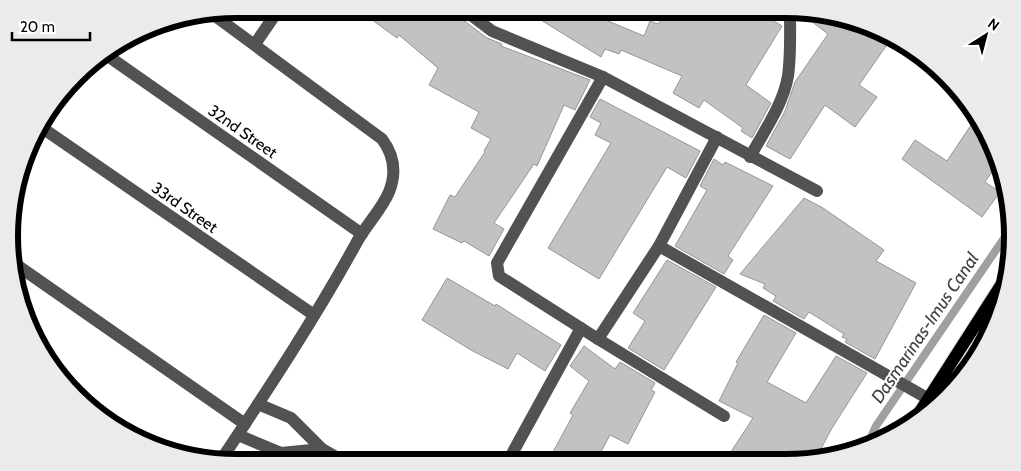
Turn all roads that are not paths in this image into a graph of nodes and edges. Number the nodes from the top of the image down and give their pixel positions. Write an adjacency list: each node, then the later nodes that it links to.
1 (218, 18): 5 (street)
2 (273, 18): 5 (street)
3 (475, 18): 7 (street)
4 (790, 18): 10 (street)
5 (255, 44): 12 (street)
6 (110, 57): 12 (street, 32nd Street)
7 (603, 77): 9 (street); 17 (street)
8 (45, 130): 16 (street, 33rd Street)
9 (717, 137): 10 (street); 13 (street)
10 (750, 157): 11 (street)
11 (817, 191)
12 (362, 234): 16 (street)
13 (659, 246): 18 (street); 19 (street)
14 (20, 267): 23 (street)
15 (996, 293): 19 (main road)
16 (314, 315): 21 (street)
17 (580, 328): 18 (street); 27 (street)
18 (598, 339): 22 (street)
19 (927, 398): 20 (main road)
20 (924, 403)
21 (258, 404): 23 (street); 24 (street)
22 (724, 416)
23 (241, 430): 24 (street); 25 (street)
24 (322, 449): 26 (street)
25 (226, 453)
26 (331, 454)
27 (512, 454)

